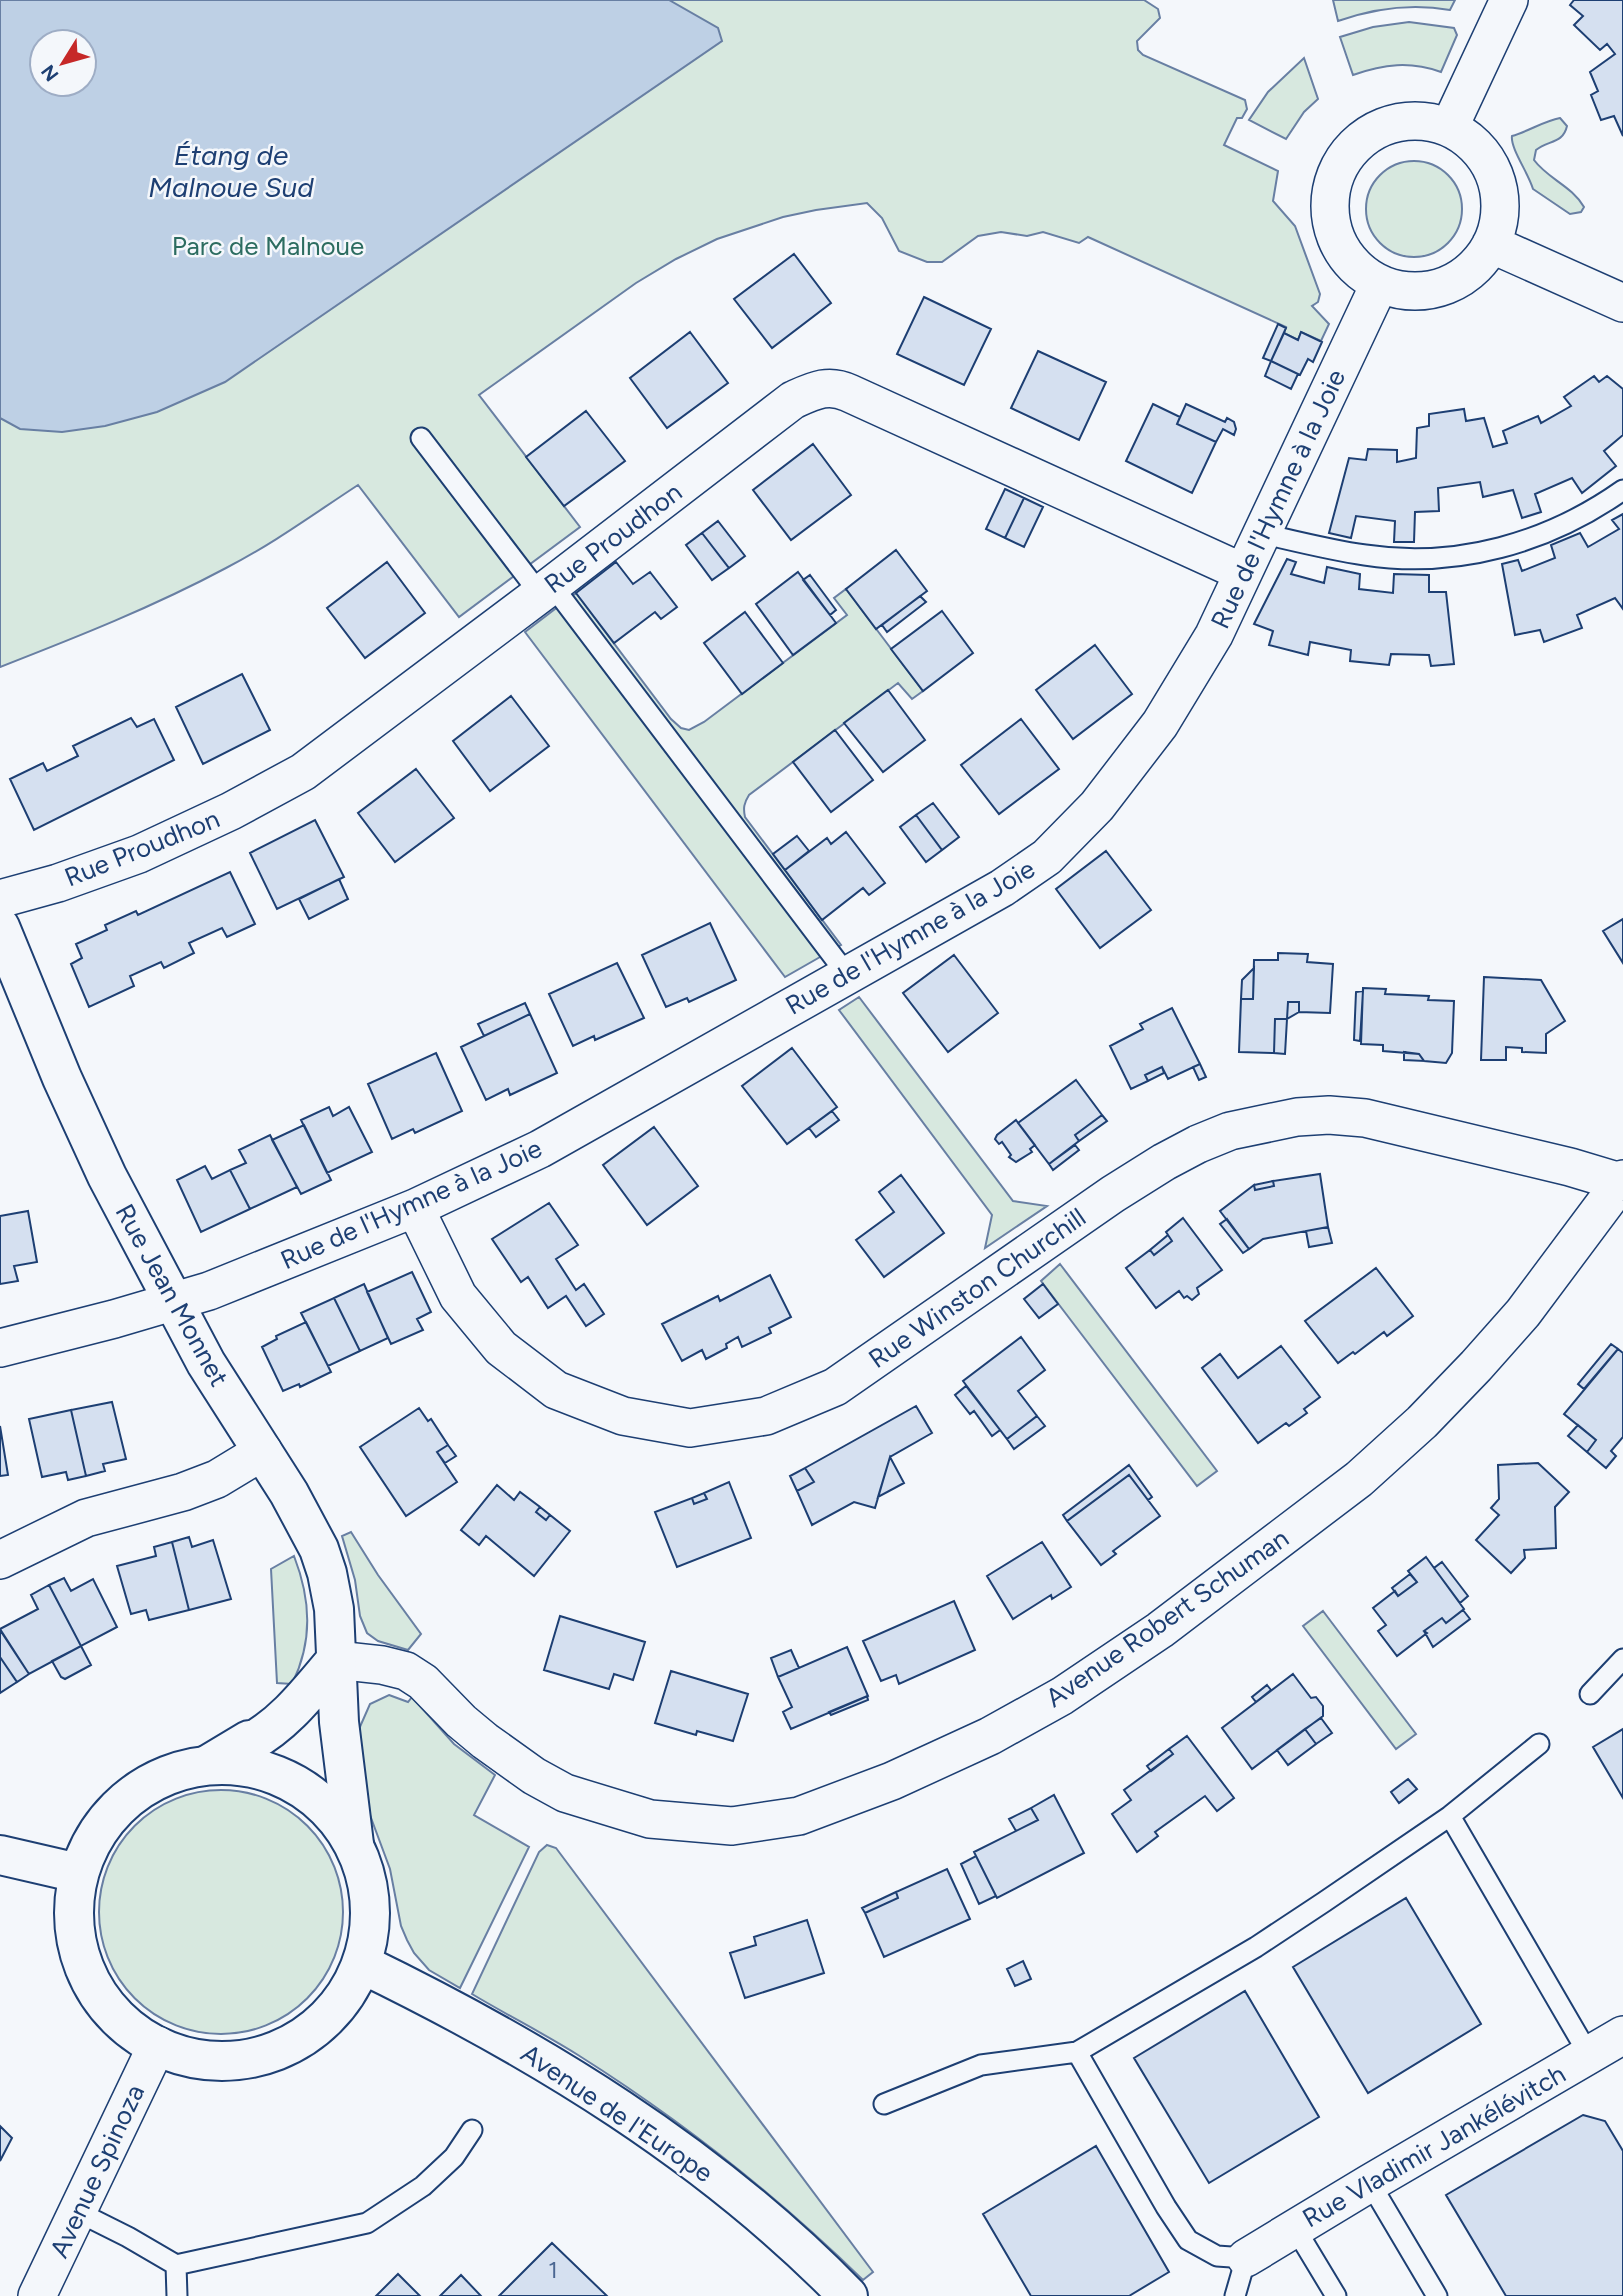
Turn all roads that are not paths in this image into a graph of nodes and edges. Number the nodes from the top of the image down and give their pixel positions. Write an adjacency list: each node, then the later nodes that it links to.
1 (1509, 0): 2 (street)
2 (1449, 128): 3 (street); 4 (street)
3 (1491, 244): 4 (street); 5 (street)
4 (1379, 285): 8 (street, Rue de l'Hymne à la Joie)
5 (1623, 303)
6 (421, 438): 10 (lane)
7 (1623, 490): 8 (lane)
8 (1261, 534): 9 (street, Rue de l'Hymne à la Joie)
9 (1242, 572): 10 (street, Rue Proudhon); 13 (street, Rue de l'Hymne à la Joie)
10 (546, 589): 11 (street, Rue Proudhon); 13 (lane)
11 (0, 898)
12 (0, 927): 16 (main road, Rue Jean Monnet)
13 (848, 976): 15 (street, Rue de l'Hymne à la Joie)
14 (1622, 1181): 15 (street, Rue Winston Churchill); 21 (street, Avenue Robert Schuman)
15 (415, 1208): 16 (street, Rue de l'Hymne à la Joie)
16 (173, 1302): 17 (street, Rue de l'Hymne à la Joie); 18 (main road, Rue Jean Monnet)
17 (0, 1348)
18 (263, 1451): 19 (street); 21 (main road, Rue Jean Monnet)
19 (0, 1560)
20 (1623, 1659): 22 (lane)
21 (336, 1660): 24 (main road); 26 (main road, Rue Jean Monnet)
22 (1590, 1694)
23 (1539, 1744): 25 (lane)
24 (209, 1764): 26 (main road); 28 (main road)
25 (1450, 1816): 32 (lane); 33 (lane)
26 (354, 1844): 29 (main road)
27 (0, 1855): 28 (main road)
28 (78, 1873): 31 (main road)
29 (362, 1964): 31 (main road); 43 (main road, Avenue de l'Europe)
30 (1623, 2035): 33 (street, Rue Vladimir Jankélévitch)
31 (157, 2045): 37 (street, Avenue Spinoza)
32 (1077, 2052): 34 (lane); 39 (lane)
33 (1589, 2056): 36 (street, Rue Vladimir Jankélévitch)
34 (884, 2104)
35 (472, 2130): 40 (lane)
36 (1370, 2183): 38 (street, Rue Vladimir Jankélévitch); 46 (lane)
37 (78, 2212): 40 (lane); 41 (street, Avenue Spinoza)
38 (1295, 2228): 39 (street, Rue Vladimir Jankélévitch); 45 (lane)
39 (1246, 2258): 44 (lane)
40 (176, 2265): 42 (lane)
41 (37, 2296)
42 (177, 2296)
43 (848, 2296)
44 (1235, 2296)
45 (1336, 2296)
46 (1437, 2296)

